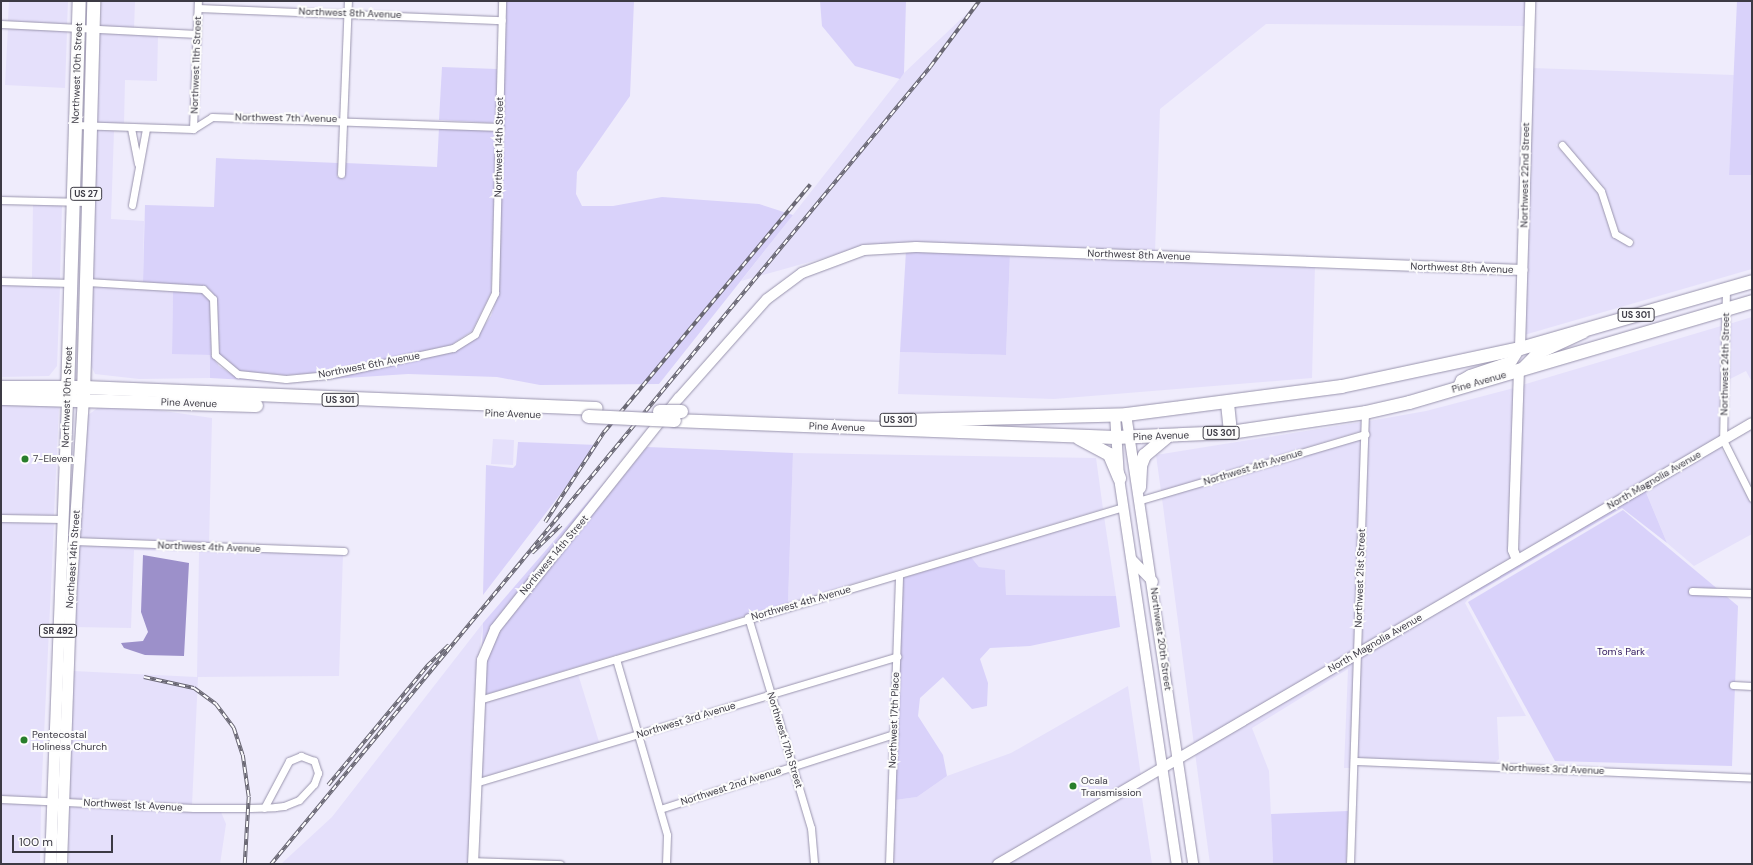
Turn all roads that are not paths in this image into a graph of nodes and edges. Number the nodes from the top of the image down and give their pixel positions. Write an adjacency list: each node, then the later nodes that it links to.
1 (79, 1): 10 (highway, Northwest 10th Street / US 27)
2 (93, 1): 11 (highway, Northwest 10th Street / US 27)
3 (348, 1): 7 (street)
4 (502, 1): 8 (street, Northwest 14th Street)
5 (1530, 1): 27 (street, Northwest 22nd Street)
6 (198, 4): 7 (street, Northwest 8th Avenue); 12 (street, Northwest 11th Street)
7 (348, 13): 8 (street, Northwest 8th Avenue); 13 (street)
8 (502, 20): 15 (street, Northwest 14th Street)
9 (1, 24): 10 (street)
10 (78, 28): 11 (street); 14 (highway, Northwest 10th Street / US 27)
11 (92, 29): 12 (street); 14 (highway, Northwest 10th Street / US 27)
12 (197, 34): 18 (street, Northwest 11th Street)
13 (344, 119): 15 (street, Northwest 7th Avenue); 18 (street, Northwest 7th Avenue); 21 (street)
14 (82, 126): 16 (street); 23 (highway, Northwest 10th Street / US 27); 24 (highway, Northwest 10th Street / US 27)
15 (500, 127): 33 (street, Northwest 14th Street)
16 (131, 128): 17 (street); 20 (street)
17 (146, 129): 18 (street); 20 (street)
18 (193, 129)
19 (1562, 145): 26 (street)
20 (139, 167): 25 (street)
21 (341, 174)
22 (1, 200): 23 (street)
23 (73, 201): 24 (street); 31 (highway, Northwest 10th Street / US 27)
24 (86, 202): 30 (highway, Northwest 10th Street / US 27)
25 (132, 205)
26 (1630, 242)
27 (1523, 270): 34 (street, Northwest 8th Avenue); 38 (street, Northwest 22nd Street)
28 (1, 281): 31 (street)
29 (1752, 281): 32 (highway, Pine Avenue / US 301)
30 (87, 282): 33 (street, Northwest 6th Avenue); 43 (highway, Northwest 10th Street / US 27)
31 (71, 283): 42 (highway, Northwest 10th Street / US 27)
32 (1726, 288): 36 (street, Northwest 24th Street); 37 (highway, Pine Avenue / US 301)
33 (495, 293)
34 (767, 299): 78 (street, Northwest 14th Street)
35 (1752, 301): 36 (highway, Pine Avenue / US 301)
36 (1726, 309): 39 (highway, Pine Avenue / US 301); 56 (street, Northwest 24th Street)
37 (1596, 327): 38 (highway, Pine Avenue / US 301); 39 (street)
38 (1520, 348): 41 (street); 45 (highway, Pine Avenue / US 301)
39 (1519, 371): 41 (highway, Pine Avenue / US 301); 66 (street)
40 (1, 387): 42 (highway, Pine Avenue)
41 (1457, 388): 46 (highway, Pine Avenue / US 301)
42 (67, 392): 43 (highway, Pine Avenue); 44 (highway, Pine Avenue); 62 (main road, Northwest 10th Street / SR 492)
43 (84, 393): 49 (highway, Pine Avenue / US 301, bridge); 63 (main road, Northeast 14th Street / SR 492)
44 (1, 398)
45 (1227, 403): 47 (highway, Pine Avenue / US 301); 50 (highway)
46 (1365, 412): 50 (highway, Pine Avenue / US 301); 51 (street, Northwest 21st Street)
47 (1121, 414): 49 (highway, Pine Avenue / US 301); 53 (street, Northwest 20th Street); 55 (street, Northwest 20th Street)
48 (1752, 423): 56 (street, North Magnolia Avenue)
49 (986, 426): 52 (highway, Pine Avenue / US 301)
50 (1230, 432): 54 (highway, Pine Avenue / US 301)
51 (1365, 434): 58 (street, Northwest 4th Avenue); 72 (street, Northwest 21st Street)
52 (1074, 435): 53 (highway, Pine Avenue / US 301); 57 (highway)
53 (1115, 436): 55 (highway, Pine Avenue / US 301); 57 (street, Northwest 20th Street)
54 (1168, 436): 55 (highway, Pine Avenue / US 301); 58 (highway)
55 (1129, 437): 58 (street, Northwest 20th Street)
56 (1723, 440): 59 (street); 66 (street, North Magnolia Avenue)
57 (1119, 478): 60 (street, Northwest 20th Street)
58 (1140, 494): 68 (street, Northwest 20th Street)
59 (1752, 498)
60 (1123, 507): 65 (street, Northwest 20th Street); 67 (street, Northwest 4th Avenue)
61 (1, 518): 62 (street)
62 (62, 519): 88 (main road, Northwest 10th Street / SR 492)
63 (74, 541): 64 (street, Northwest 4th Avenue); 88 (main road, Northeast 14th Street / SR 492)
64 (344, 551)
65 (1130, 557): 68 (street); 84 (street, Northwest 20th Street)
66 (1517, 560): 72 (street, North Magnolia Avenue)
67 (899, 575): 71 (street, Northwest 4th Avenue); 73 (street, Northwest 17th Place)
68 (1153, 582): 81 (street, Northwest 20th Street)
69 (1692, 591): 70 (street)
70 (1752, 593)
71 (748, 618): 74 (street, Northwest 4th Avenue); 77 (street, Northwest 17th Street)
72 (1357, 653): 81 (street, North Magnolia Avenue); 82 (street, Northwest 21st Street)
73 (897, 656): 77 (street, Northwest 3rd Avenue); 80 (street, Northwest 17th Place)
74 (616, 659): 78 (street, Northwest 4th Avenue); 79 (street)
75 (1733, 685): 76 (street)
76 (1752, 686)
77 (771, 694): 79 (street, Northwest 3rd Avenue); 83 (street, Northwest 17th Street)
78 (479, 700): 86 (street, Northwest 14th Street)
79 (637, 734): 86 (street, Northwest 3rd Avenue); 90 (street)
80 (894, 734): 83 (street, Northwest 2nd Avenue); 97 (street, Northwest 17th Place)
81 (1179, 759): 84 (street, North Magnolia Avenue); 100 (street, Northwest 20th Street)
82 (1354, 761): 85 (street, Northwest 3rd Avenue); 101 (street, Northwest 21st Street)
83 (794, 766): 90 (street, Northwest 2nd Avenue); 96 (street, Northwest 17th Street)
84 (1162, 768): 98 (street, North Magnolia Avenue); 99 (street, Northwest 20th Street)
85 (1752, 778)
86 (475, 782): 91 (street, Northwest 14th Street)
87 (1, 799): 88 (street, Northwest 1st Avenue)
88 (57, 802): 89 (street, Northwest 1st Avenue); 92 (main road, Northwest 10th Street / SR 492); 93 (main road, Northeast 14th Street / SR 492)
89 (264, 808): 89 (street, Northwest 1st Avenue)
90 (660, 808): 95 (street)
91 (473, 863): 94 (street)
92 (50, 864)
93 (61, 864)
94 (560, 864)
95 (666, 864)
96 (814, 864)
97 (889, 864)
98 (998, 864)
99 (1178, 864)
100 (1193, 864)
101 (1350, 864)

